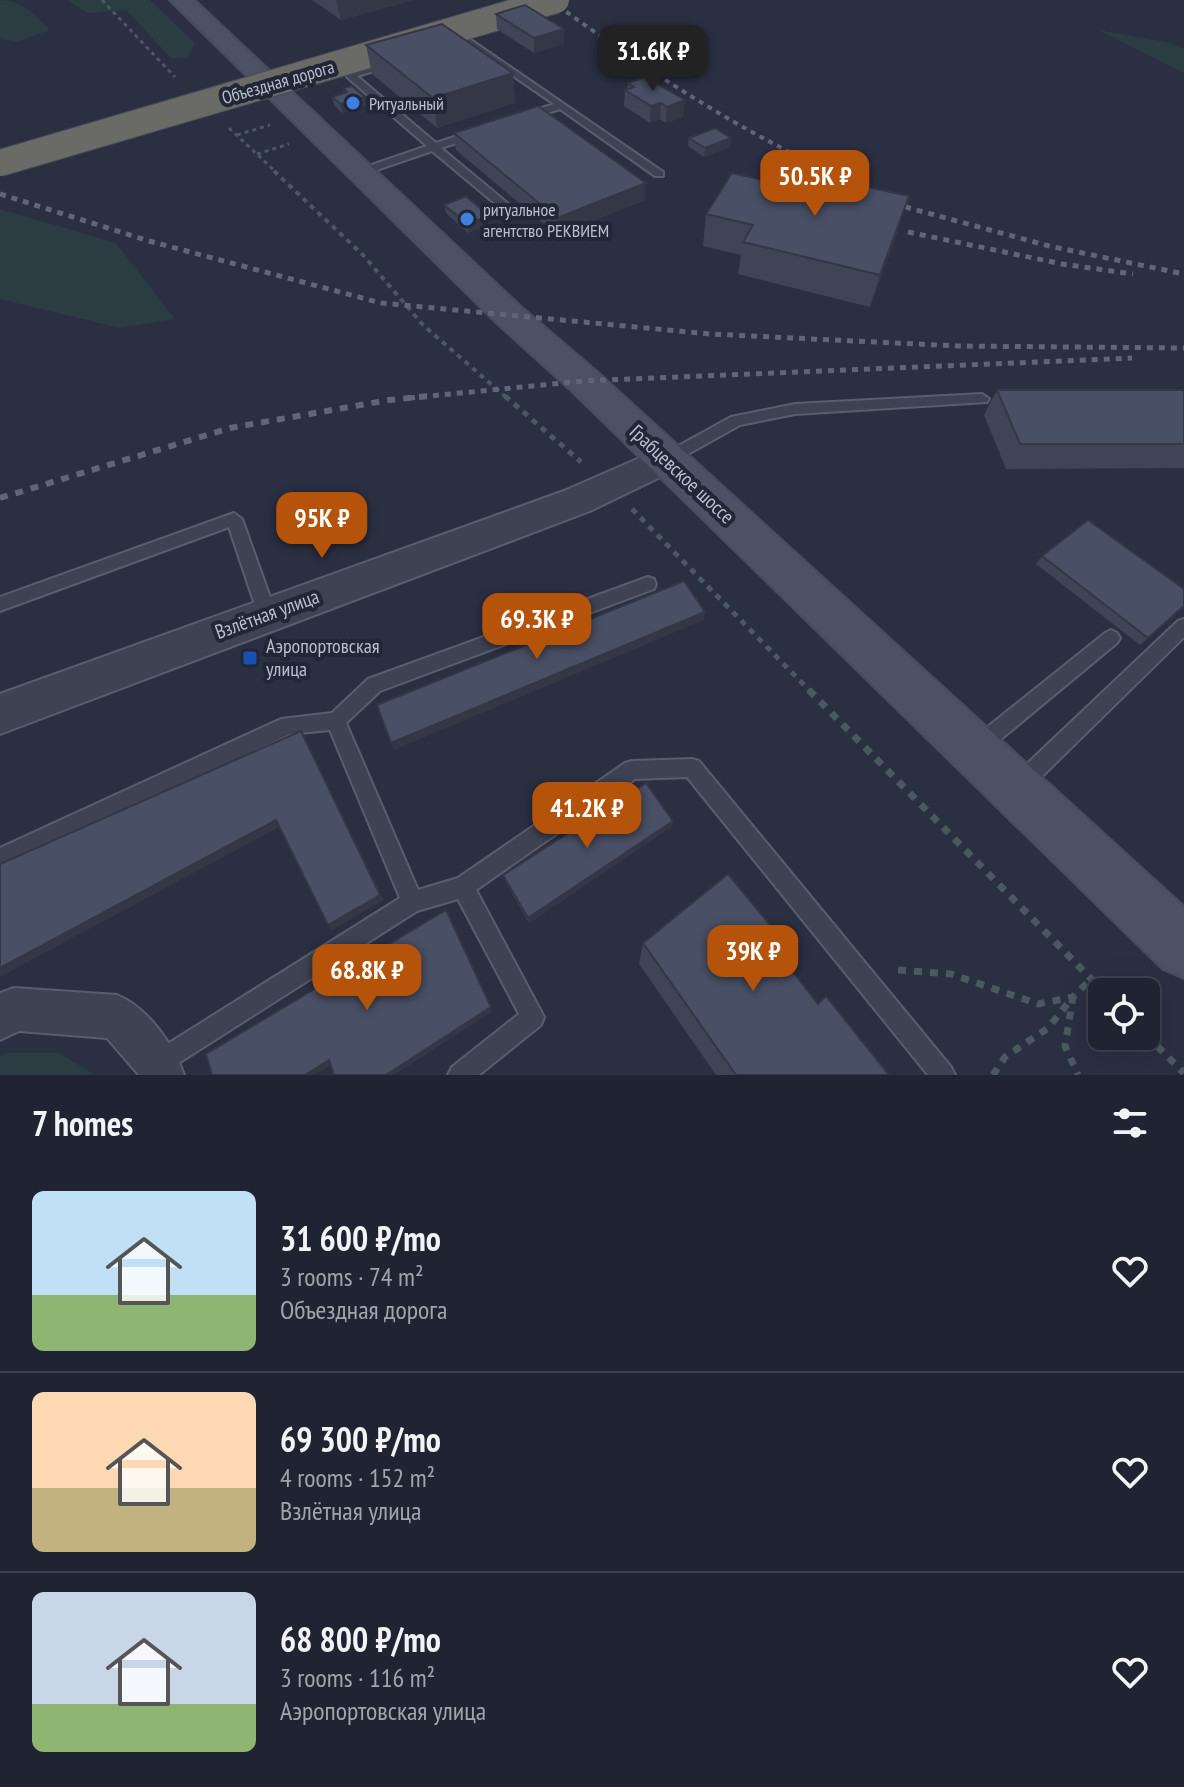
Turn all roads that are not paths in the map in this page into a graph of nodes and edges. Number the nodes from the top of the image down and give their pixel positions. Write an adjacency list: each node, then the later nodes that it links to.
1 (181, 0): 8 (main road, Грабцевское шоссе)
2 (514, 0): 6 (highway, Объездная дорога)
3 (556, 0): 7 (highway, Объездная дорога, bridge)
4 (561, 105): 5 (lane); 5 (lane); 9 (lane)
5 (434, 147): 8 (lane); 10 (lane)
6 (0, 149)
7 (0, 163)
8 (361, 172): 12 (main road, Грабцевское шоссе)
9 (659, 174)
10 (514, 214)
11 (982, 399): 12 (lane)
12 (667, 459): 15 (street, Взлётная улица); 20 (main road, Грабцевское шоссе)
13 (648, 584): 19 (lane)
14 (0, 604): 15 (lane)
15 (267, 614): 18 (street, Взлётная улица)
16 (1184, 626): 21 (lane)
17 (1111, 638): 20 (lane)
18 (0, 714)
19 (336, 721): 22 (lane); 24 (lane)
20 (973, 750): 21 (main road, Грабцевское шоссе)
21 (1014, 789): 25 (main road, Грабцевское шоссе)
22 (0, 859)
23 (463, 887): 24 (lane); 28 (lane); 29 (lane)
24 (412, 902): 27 (lane)
25 (1184, 948)
26 (0, 1018): 27 (street)
27 (160, 1069)
28 (460, 1075)
29 (943, 1075)

